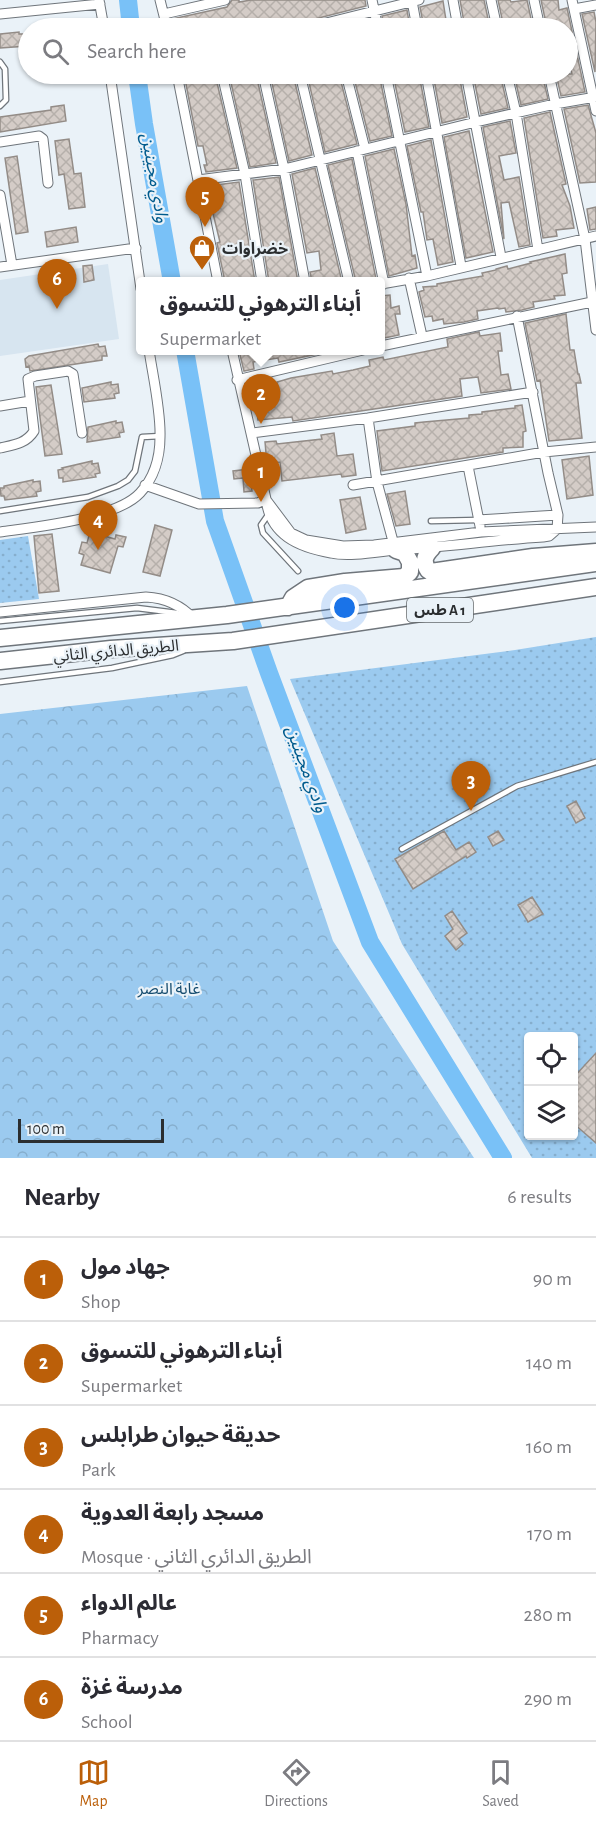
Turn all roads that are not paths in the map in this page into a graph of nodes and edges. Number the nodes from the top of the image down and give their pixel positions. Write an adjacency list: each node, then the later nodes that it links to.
1 (160, 0): 13 (street)
2 (225, 0): 13 (street)
3 (372, 0): 11 (street)
4 (453, 0): 19 (street)
5 (491, 0): 20 (street)
6 (534, 0): 21 (street)
7 (415, 1): 11 (street); 18 (street)
8 (100, 2): 12 (street); 14 (street)
9 (573, 5): 10 (street)
10 (596, 5)
11 (374, 11): 16 (street); 17 (street)
12 (0, 14)
13 (164, 14): 15 (street)
14 (102, 18)
15 (165, 18)
16 (354, 18)
17 (376, 18)
18 (416, 18)
19 (456, 18)
20 (495, 18)
21 (538, 18)
22 (578, 26): 24 (street)
23 (596, 53): 24 (street)
24 (585, 56): 37 (street)
25 (0, 62): 39 (lane)
26 (111, 84): 55 (street)
27 (179, 84): 50 (street)
28 (224, 84): 49 (street)
29 (265, 84): 48 (street)
30 (302, 84): 47 (street)
31 (348, 84): 46 (street)
32 (388, 84): 44 (street)
33 (428, 84): 43 (street)
34 (468, 84): 42 (street)
35 (509, 84): 41 (street)
36 (551, 84): 38 (street)
37 (594, 98): 38 (street); 40 (street)
38 (555, 104): 41 (street); 54 (street)
39 (0, 106)
40 (596, 111)
41 (516, 113): 42 (street); 56 (street)
42 (476, 122): 43 (street); 57 (street)
43 (436, 132): 44 (street); 59 (street)
44 (399, 141): 46 (street); 61 (street)
45 (0, 142): 51 (street)
46 (361, 150): 47 (street); 67 (street)
47 (320, 159): 48 (street); 66 (street)
48 (284, 169): 49 (street); 65 (street)
49 (245, 174): 50 (street); 64 (street)
50 (198, 180): 63 (street)
51 (48, 183)
52 (0, 195): 58 (street)
53 (596, 236): 54 (street)
54 (585, 239): 56 (street); 70 (street)
55 (136, 248): 58 (street); 62 (street)
56 (538, 250): 57 (street)
57 (501, 257): 59 (street)
58 (12, 265): 60 (street)
59 (461, 266): 61 (street)
60 (0, 267)
61 (428, 276): 68 (street)
62 (140, 277)
63 (217, 277)
64 (261, 277)
65 (304, 277)
66 (348, 277)
67 (381, 277)
68 (409, 278): 69 (street); 73 (street)
69 (385, 283)
70 (592, 302): 71 (street); 72 (street)
71 (517, 316): 73 (street); 79 (street)
72 (596, 330)
73 (422, 336): 74 (street)
74 (385, 345)
75 (150, 355): 85 (street)
76 (233, 355): 78 (street)
77 (346, 355): 78 (street)
78 (237, 380): 84 (street)
79 (533, 392): 82 (street); 88 (street)
80 (30, 401): 81 (street); 83 (street); 87 (street)
81 (0, 406)
82 (368, 418): 84 (street); 90 (street)
83 (82, 433)
84 (252, 433): 93 (street)
85 (161, 436): 91 (street); 94 (lane)
86 (596, 447): 88 (street)
87 (0, 448)
88 (544, 453): 89 (street); 96 (street)
89 (468, 466): 90 (street); 97 (street)
90 (377, 482): 92 (street); 103 (street)
91 (146, 485): 93 (street); 101 (street)
92 (353, 485)
93 (266, 499): 95 (street); 103 (street)
94 (0, 511)
95 (268, 515): 103 (street); 107 (lane)
96 (558, 515): 97 (street); 100 (street)
97 (478, 520): 98 (lane); 102 (street)
98 (431, 521)
99 (596, 527): 100 (street)
100 (557, 529): 102 (street); 104 (street)
101 (0, 532)
102 (481, 532): 103 (street)
103 (394, 546): 104 (street); 109 (highway)
104 (432, 548): 105 (highway)
105 (596, 552)
106 (596, 562): 109 (highway, طس A 1)
107 (298, 571)
108 (596, 586): 114 (highway, الطريق الدائري الثاني / طس A 1)
109 (284, 607): 111 (highway, الطريق الدائري الثاني)
110 (0, 612): 111 (street)
111 (194, 619): 112 (lane); 113 (highway, الطريق الدائري الثاني)
112 (0, 621)
113 (0, 638)
114 (204, 643): 115 (highway, الطريق الدائري الثاني); 116 (lane)
115 (0, 661)
116 (0, 682)
117 (596, 762): 118 (lane)
118 (402, 849)

